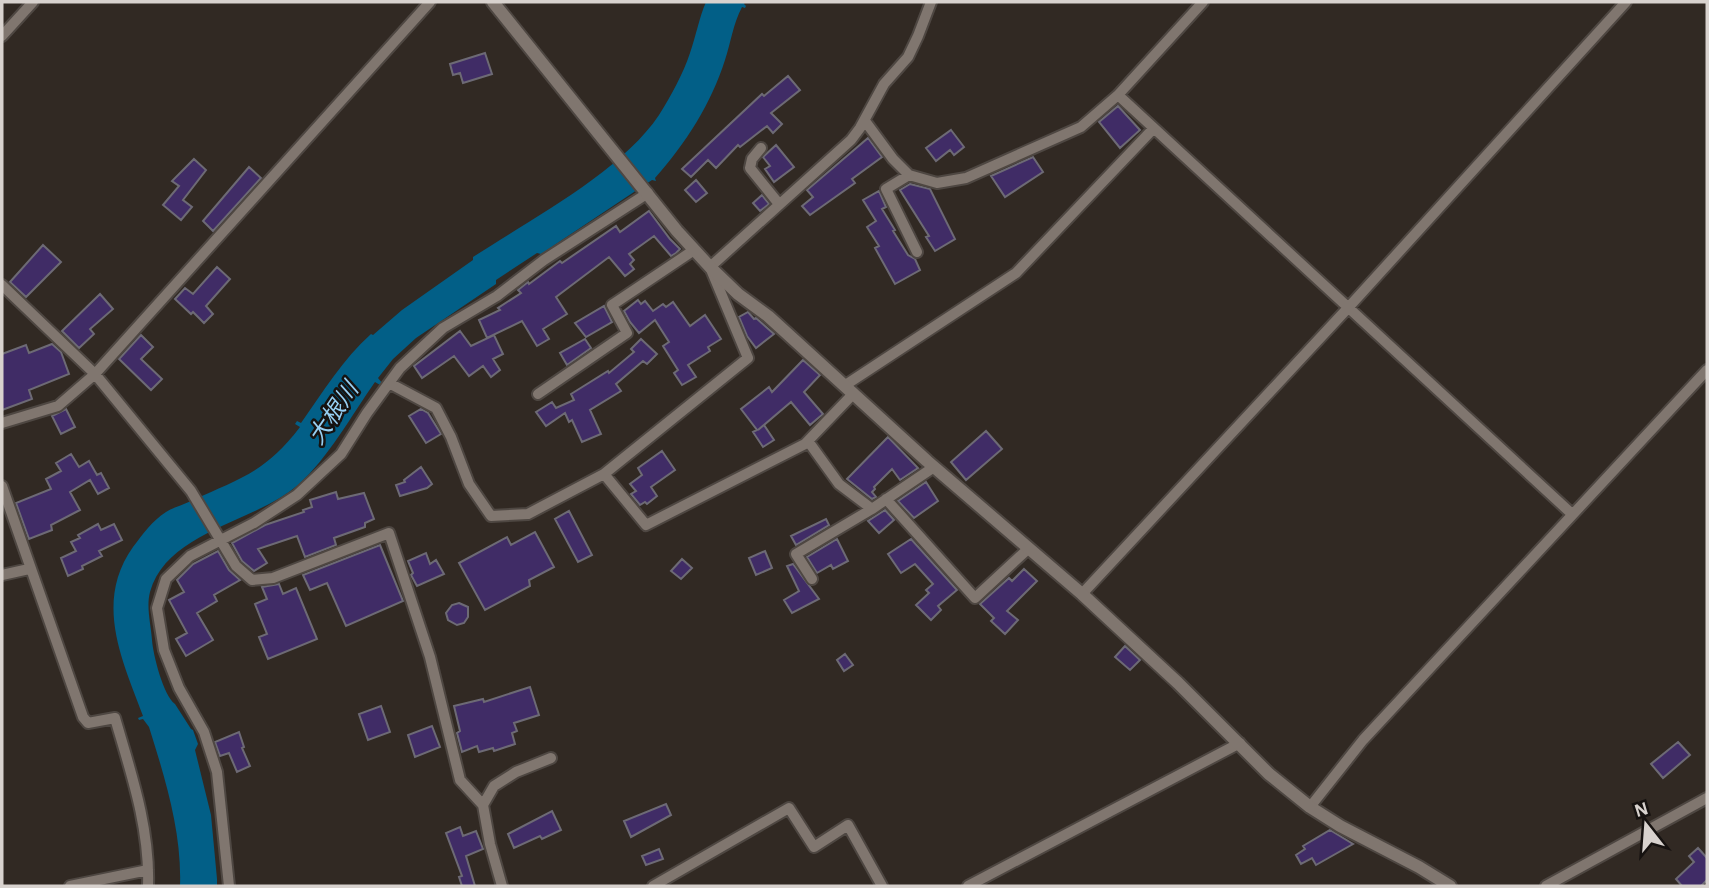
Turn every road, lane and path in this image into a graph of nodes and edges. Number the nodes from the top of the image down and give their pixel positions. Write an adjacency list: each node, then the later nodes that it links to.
1 (33, 2): 7 (street)
2 (430, 2): 21 (street)
3 (494, 2): 13 (street)
4 (931, 2): 9 (street)
5 (1203, 2): 8 (street)
6 (1626, 2): 19 (street)
7 (2, 36)
8 (1118, 95): 10 (street); 12 (street)
9 (864, 121): 12 (street); 14 (street)
10 (1153, 129): 19 (street); 23 (street)
11 (761, 148): 14 (street)
12 (909, 175): 16 (street)
13 (648, 193): 15 (street); 22 (street)
14 (779, 204): 17 (street)
15 (694, 250): 17 (street); 24 (street)
16 (918, 252)
17 (710, 267): 23 (street); 28 (street)
18 (2, 285): 21 (street)
19 (1347, 309): 32 (street); 38 (street)
20 (1707, 370): 32 (street)
21 (95, 374): 25 (street); 33 (street)
22 (389, 383): 28 (street); 33 (street)
23 (848, 390): 26 (street); 27 (street)
24 (538, 394)
25 (2, 423)
26 (808, 441): 28 (street); 31 (street)
27 (934, 467): 30 (street); 34 (street)
28 (604, 474)
29 (2, 486): 35 (street)
30 (886, 499): 31 (street); 34 (street)
31 (872, 509): 37 (street)
32 (1572, 514): 43 (street)
33 (219, 538): 42 (street); 47 (street)
34 (1029, 548): 38 (street)
35 (29, 569): 36 (street); 44 (street)
36 (2, 575)
37 (812, 579)
38 (1082, 594): 39 (street)
39 (1240, 744): 43 (street); 51 (street)
40 (551, 758): 42 (street)
41 (1707, 798): 53 (street)
42 (482, 805): 48 (street)
43 (1311, 807): 52 (street)
44 (148, 870): 45 (street); 46 (street)
45 (70, 886)
46 (148, 886)
47 (229, 886)
48 (502, 886)
49 (653, 886): 50 (street)
50 (882, 886)
51 (968, 886)
52 (1450, 886)
53 (1546, 886)

